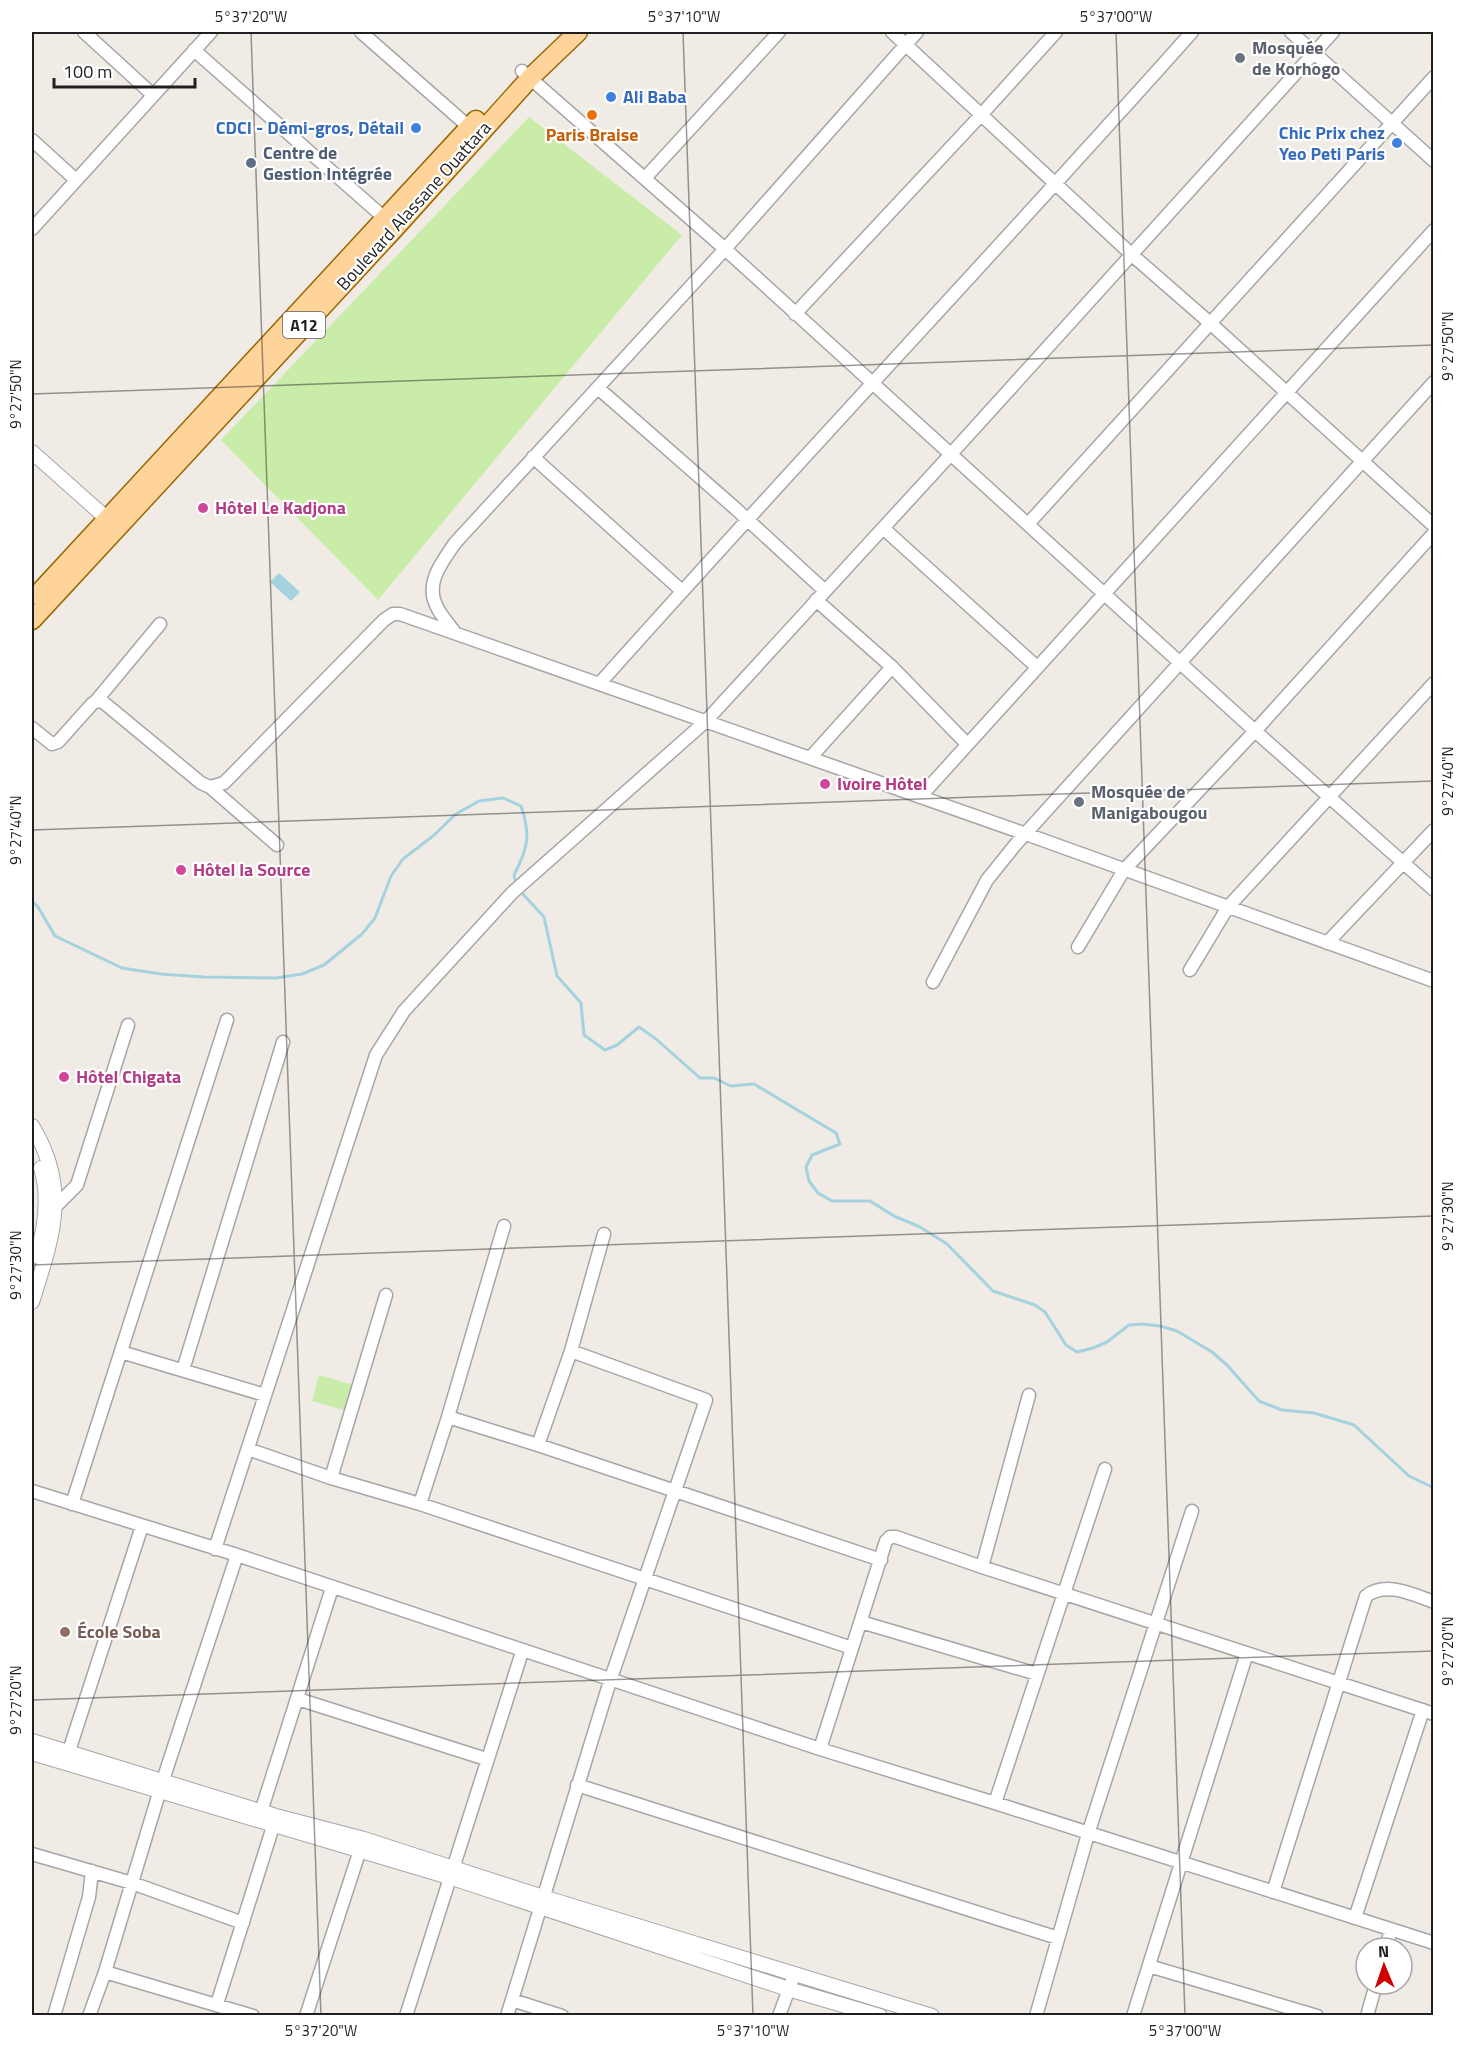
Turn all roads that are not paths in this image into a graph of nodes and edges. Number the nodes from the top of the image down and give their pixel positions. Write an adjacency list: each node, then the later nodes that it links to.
1 (84, 32): 18 (street)
2 (211, 32): 14 (street)
3 (361, 32): 21 (street)
4 (560, 32): 16 (main road, Boulevard Alassane Ouattara / A12)
5 (578, 32): 16 (main road, Boulevard Alassane Ouattara / A12)
6 (779, 32): 24 (street)
7 (892, 32): 13 (street)
8 (917, 32): 13 (street)
9 (1056, 32): 19 (street)
10 (1192, 32): 26 (street)
11 (1291, 32): 15 (street)
12 (1333, 32): 15 (street)
13 (906, 44): 19 (street); 30 (street)
14 (194, 50): 18 (street); 27 (street)
15 (1314, 52): 20 (street); 31 (street)
16 (527, 74): 21 (main road, Boulevard Alassane Ouattara / A12); 24 (street); 27 (main road, Boulevard Alassane Ouattara / A12)
17 (1434, 77): 20 (street)
18 (153, 95): 25 (street)
19 (981, 115): 26 (street); 32 (street)
20 (1392, 123): 23 (street); 33 (street)
21 (469, 127): 27 (main road, Boulevard Alassane Ouattara / A12)
22 (32, 140): 25 (street)
23 (1434, 161)
24 (645, 178): 30 (street)
25 (76, 180): 28 (street)
26 (1056, 185): 31 (street); 35 (street)
27 (390, 223): 43 (main road, Boulevard Alassane Ouattara / A12)
28 (32, 229)
29 (1434, 230): 37 (street)
30 (725, 249): 32 (street); 36 (street)
31 (1131, 254): 33 (street); 39 (street)
32 (795, 314): 35 (street)
33 (1210, 323): 37 (street); 44 (street)
34 (1434, 382): 41 (street)
35 (873, 384): 39 (street); 42 (street)
36 (598, 388): 40 (street); 42 (street)
37 (1286, 392): 41 (street); 49 (street)
38 (32, 452): 43 (street)
39 (951, 454): 44 (street); 46 (street)
40 (534, 457): 48 (street); 53 (street)
41 (1362, 462): 45 (street); 54 (street)
42 (747, 520): 48 (street); 50 (street)
43 (112, 523): 51 (main road, Boulevard Alassane Ouattara / A12)
44 (1028, 524): 49 (street)
45 (1434, 526)
46 (883, 528): 50 (street); 56 (street)
47 (1434, 533): 62 (street)
48 (682, 591): 57 (street)
49 (1104, 594): 54 (street); 56 (street)
50 (820, 596): 55 (street); 60 (street)
51 (34, 604)
52 (160, 624): 59 (street)
53 (455, 633): 57 (street); 65 (street)
54 (1181, 662): 62 (street); 69 (street)
55 (892, 667): 63 (street); 64 (street)
56 (1037, 667): 63 (street)
57 (600, 683): 60 (street)
58 (1434, 683): 66 (street)
59 (96, 701): 61 (street); 65 (street)
60 (706, 721): 64 (street); 94 (street)
61 (32, 728)
62 (1255, 731): 66 (street); 72 (street)
63 (966, 743): 67 (street)
64 (810, 758): 67 (street)
65 (210, 787): 70 (street)
66 (1330, 796): 71 (street); 74 (street)
67 (920, 797): 69 (street)
68 (1434, 830): 71 (street)
69 (1026, 834): 72 (street); 79 (street)
70 (278, 845)
71 (1403, 863): 73 (street); 75 (street)
72 (1124, 870): 74 (street); 76 (street)
73 (1434, 890)
74 (1228, 907): 75 (street); 77 (street)
75 (1327, 943): 78 (street)
76 (1078, 947)
77 (1190, 970)
78 (1434, 981)
79 (933, 982)
80 (227, 1020): 92 (street)
81 (128, 1025): 85 (street)
82 (283, 1042): 93 (street)
83 (32, 1126): 85 (street)
84 (32, 1144): 88 (street)
85 (55, 1207): 90 (street)
86 (504, 1226): 96 (street)
87 (604, 1234): 91 (street)
88 (32, 1271)
89 (387, 1295): 100 (street)
90 (32, 1302)
91 (571, 1351): 97 (street); 102 (street)
92 (121, 1352): 93 (street); 103 (street)
93 (183, 1370): 94 (street)
94 (265, 1395): 98 (street)
95 (1029, 1395): 110 (street)
96 (448, 1417): 97 (street); 104 (street)
97 (538, 1445): 102 (street)
98 (248, 1449): 100 (street); 107 (street)
99 (1105, 1468): 113 (street)
100 (332, 1478): 104 (street)
101 (32, 1491): 103 (street)
102 (673, 1491): 109 (street); 111 (street)
103 (72, 1503): 106 (street)
104 (420, 1504): 111 (street)
105 (1192, 1511): 116 (street)
106 (142, 1526): 107 (street); 127 (street)
107 (215, 1549): 108 (street)
108 (237, 1555): 112 (street); 130 (street)
109 (880, 1560): 110 (street); 115 (street)
110 (982, 1567): 113 (street)
111 (644, 1579): 117 (street); 121 (street)
112 (332, 1588): 118 (street); 123 (street)
113 (1064, 1593): 116 (street); 120 (street)
114 (1434, 1602): 122 (street)
115 (861, 1622): 117 (street); 120 (street)
116 (1156, 1623): 119 (street); 135 (street)
117 (852, 1648): 126 (street)
118 (522, 1652): 121 (street); 129 (street)
119 (1248, 1653): 122 (street); 138 (street)
120 (1037, 1674): 132 (street)
121 (609, 1681): 126 (street); 131 (street)
122 (1339, 1683): 124 (street); 142 (street)
123 (298, 1699): 129 (street); 133 (street)
124 (1428, 1712): 144 (street)
125 (32, 1741): 127 (street)
126 (820, 1749): 132 (street)
127 (69, 1751): 130 (street)
128 (32, 1753): 130 (street)
129 (486, 1760): 140 (street)
130 (162, 1785): 133 (street); 141 (street)
131 (577, 1785): 143 (street); 148 (street)
132 (995, 1803): 135 (street)
133 (260, 1817): 134 (street)
134 (274, 1821): 136 (street); 140 (street); 145 (street)
135 (1088, 1834): 138 (street); 148 (street)
136 (360, 1850): 140 (street); 160 (street)
137 (32, 1854): 139 (street)
138 (1182, 1863): 142 (street); 150 (street)
139 (92, 1872): 141 (street); 157 (street)
140 (451, 1872): 143 (street); 161 (street)
141 (132, 1883): 145 (street); 151 (street)
142 (1273, 1892): 144 (street)
143 (542, 1902): 152 (street); 153 (street); 155 (street)
144 (1355, 1918): 146 (street)
145 (243, 1923): 156 (street)
146 (1391, 1929): 147 (street); 149 (street)
147 (1389, 1936)
148 (1058, 1938): 167 (street)
149 (1434, 1943)
150 (1149, 1966): 168 (street); 169 (street)
151 (105, 1972): 156 (street); 158 (street)
152 (794, 1974): 153 (street); 166 (street)
153 (788, 1989): 164 (street); 165 (street)
154 (1372, 1996): 170 (street)
155 (512, 2000): 162 (street); 163 (street)
156 (217, 2004): 159 (street)
157 (54, 2016)
158 (89, 2016)
159 (253, 2016)
160 (306, 2016)
161 (406, 2016)
162 (507, 2016)
163 (562, 2016)
164 (779, 2016)
165 (880, 2016)
166 (932, 2016)
167 (1036, 2016)
168 (1133, 2016)
169 (1317, 2016)
170 (1366, 2016)

